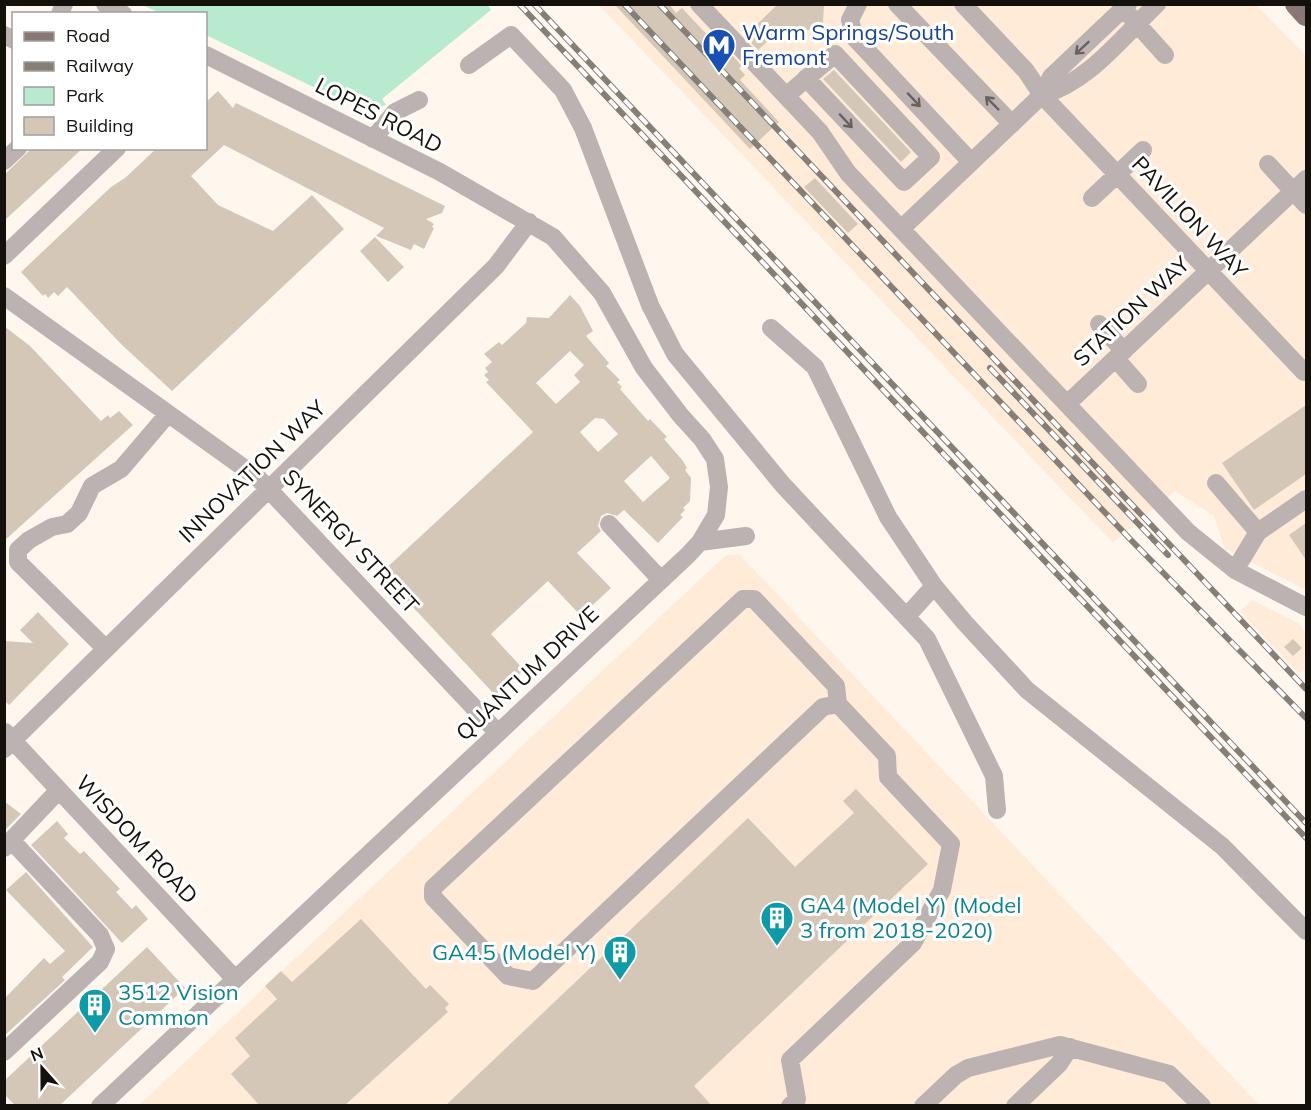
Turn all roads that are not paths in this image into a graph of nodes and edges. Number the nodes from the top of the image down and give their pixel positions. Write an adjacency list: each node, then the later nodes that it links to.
1 (105, 4): 10 (street)
2 (699, 4): 18 (street)
3 (858, 4): 26 (street, one-way to 26)
4 (897, 4): 20 (street, one-way to 4)
5 (950, 4): 17 (street, PAVILION WAY)
6 (963, 4): 17 (street, PAVILION WAY)
7 (1157, 4): 12 (street)
8 (1296, 4): 11 (main road)
9 (1125, 6): 12 (street); 17 (street, one-way to 17)
10 (119, 12)
11 (1306, 15)
12 (1136, 24): 13 (street); 17 (street)
13 (1165, 55)
14 (208, 59): 21 (street, LOPES ROAD)
15 (470, 65): 56 (street)
16 (806, 78): 16 (street, one-way to 16); 18 (street)
17 (1042, 95): 20 (street); 28 (street, PAVILION WAY)
18 (786, 96): 33 (street)
19 (419, 100): 21 (street)
20 (1012, 124): 26 (street)
21 (373, 139): 32 (street, LOPES ROAD)
22 (16, 150): 25 (street)
23 (115, 150): 34 (street)
24 (1143, 150): 28 (street)
25 (4, 161)
26 (971, 162): 33 (street)
27 (1268, 164): 29 (street)
28 (1118, 175): 30 (street); 35 (street, PAVILION WAY)
29 (1300, 185): 31 (street); 35 (street, STATION WAY)
30 (1092, 198)
31 (1306, 205)
32 (528, 222): 45 (street, INNOVATION WAY); 50 (street, QUANTUM DRIVE)
33 (900, 229): 42 (street)
34 (4, 256)
35 (1209, 271): 39 (street, STATION WAY); 40 (street, PAVILION WAY)
36 (4, 296): 43 (street, SYNERGY STREET)
37 (1099, 324): 39 (street)
38 (771, 328): 54 (street)
39 (1120, 355): 41 (street); 42 (street, STATION WAY)
40 (1304, 372)
41 (1138, 384)
42 (1067, 404): 52 (street)
43 (168, 414): 45 (street, SYNERGY STREET); 51 (street)
44 (1216, 483): 48 (street)
45 (268, 488): 57 (street, INNOVATION WAY); 59 (street, SYNERGY STREET)
46 (1306, 499): 48 (street)
47 (609, 524): 53 (street)
48 (1258, 532): 52 (street)
49 (746, 536): 50 (street)
50 (700, 542): 53 (street, QUANTUM DRIVE)
51 (11, 566): 57 (street)
52 (1235, 570): 55 (street)
53 (661, 580): 59 (street, QUANTUM DRIVE)
54 (934, 586): 56 (street); 64 (street)
55 (1306, 607)
56 (907, 616): 62 (street)
57 (106, 649): 60 (street, INNOVATION WAY)
58 (838, 704): 58 (street); 69 (street)
59 (498, 733): 65 (street, QUANTUM DRIVE)
60 (7, 740): 61 (street, WISDOM ROAD)
61 (58, 790): 63 (street); 65 (street, WISDOM ROAD)
62 (997, 810)
63 (8, 844): 67 (street)
64 (1306, 931)
65 (235, 980): 68 (street, QUANTUM DRIVE)
66 (1070, 1047): 70 (street); 71 (street); 72 (street)
67 (4, 1052)
68 (100, 1106)
69 (790, 1106)
70 (922, 1106)
71 (1015, 1106)
72 (1202, 1106)

